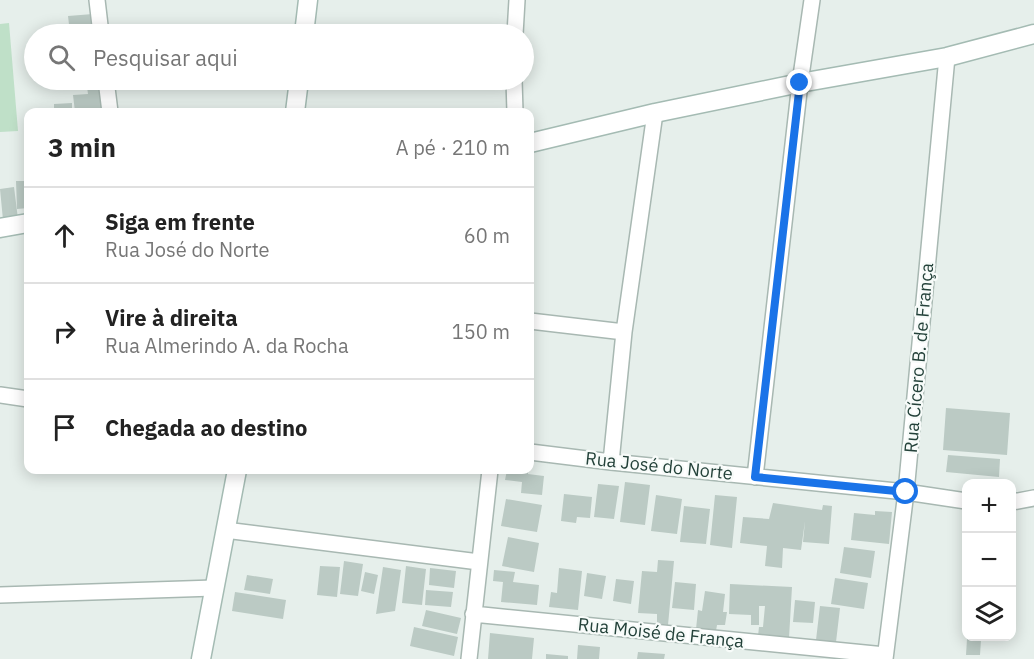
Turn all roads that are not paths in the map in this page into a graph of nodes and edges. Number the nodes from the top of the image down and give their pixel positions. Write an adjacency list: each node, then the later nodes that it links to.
1 (97, 0): 5 (street)
2 (308, 0): 6 (street)
3 (517, 0): 7 (street)
4 (812, 0): 10 (street)
5 (100, 24)
6 (305, 24)
7 (516, 24)
8 (1034, 34): 9 (street)
9 (947, 57): 10 (street); 30 (street, Rua Cícero B. de França)
10 (800, 83): 17 (street); 29 (street)
11 (107, 90): 14 (street)
12 (298, 90): 15 (street)
13 (514, 90): 16 (street)
14 (110, 108)
15 (296, 108)
16 (515, 108)
17 (655, 113): 18 (street); 22 (street)
18 (534, 142)
19 (24, 224): 20 (street)
20 (0, 228)
21 (534, 321): 22 (street)
22 (624, 332): 26 (street)
23 (0, 395): 24 (street)
24 (24, 398)
25 (534, 452): 26 (street, Rua José do Norte)
26 (611, 462): 29 (street, Rua José do Norte)
27 (236, 474): 34 (street)
28 (490, 474): 35 (street)
29 (755, 477): 30 (street, Rua José do Norte)
30 (906, 492): 32 (street, Rua José do Norte); 39 (street, Rua Cícero B. de França)
31 (1034, 498): 33 (street)
32 (962, 500)
33 (1016, 501)
34 (225, 530): 35 (street); 36 (street)
35 (479, 562): 38 (street)
36 (214, 588): 37 (street); 40 (street)
37 (0, 595)
38 (473, 615): 39 (street, Rua Moisé de França); 41 (street)
39 (885, 657)
40 (201, 659)
41 (469, 659)

